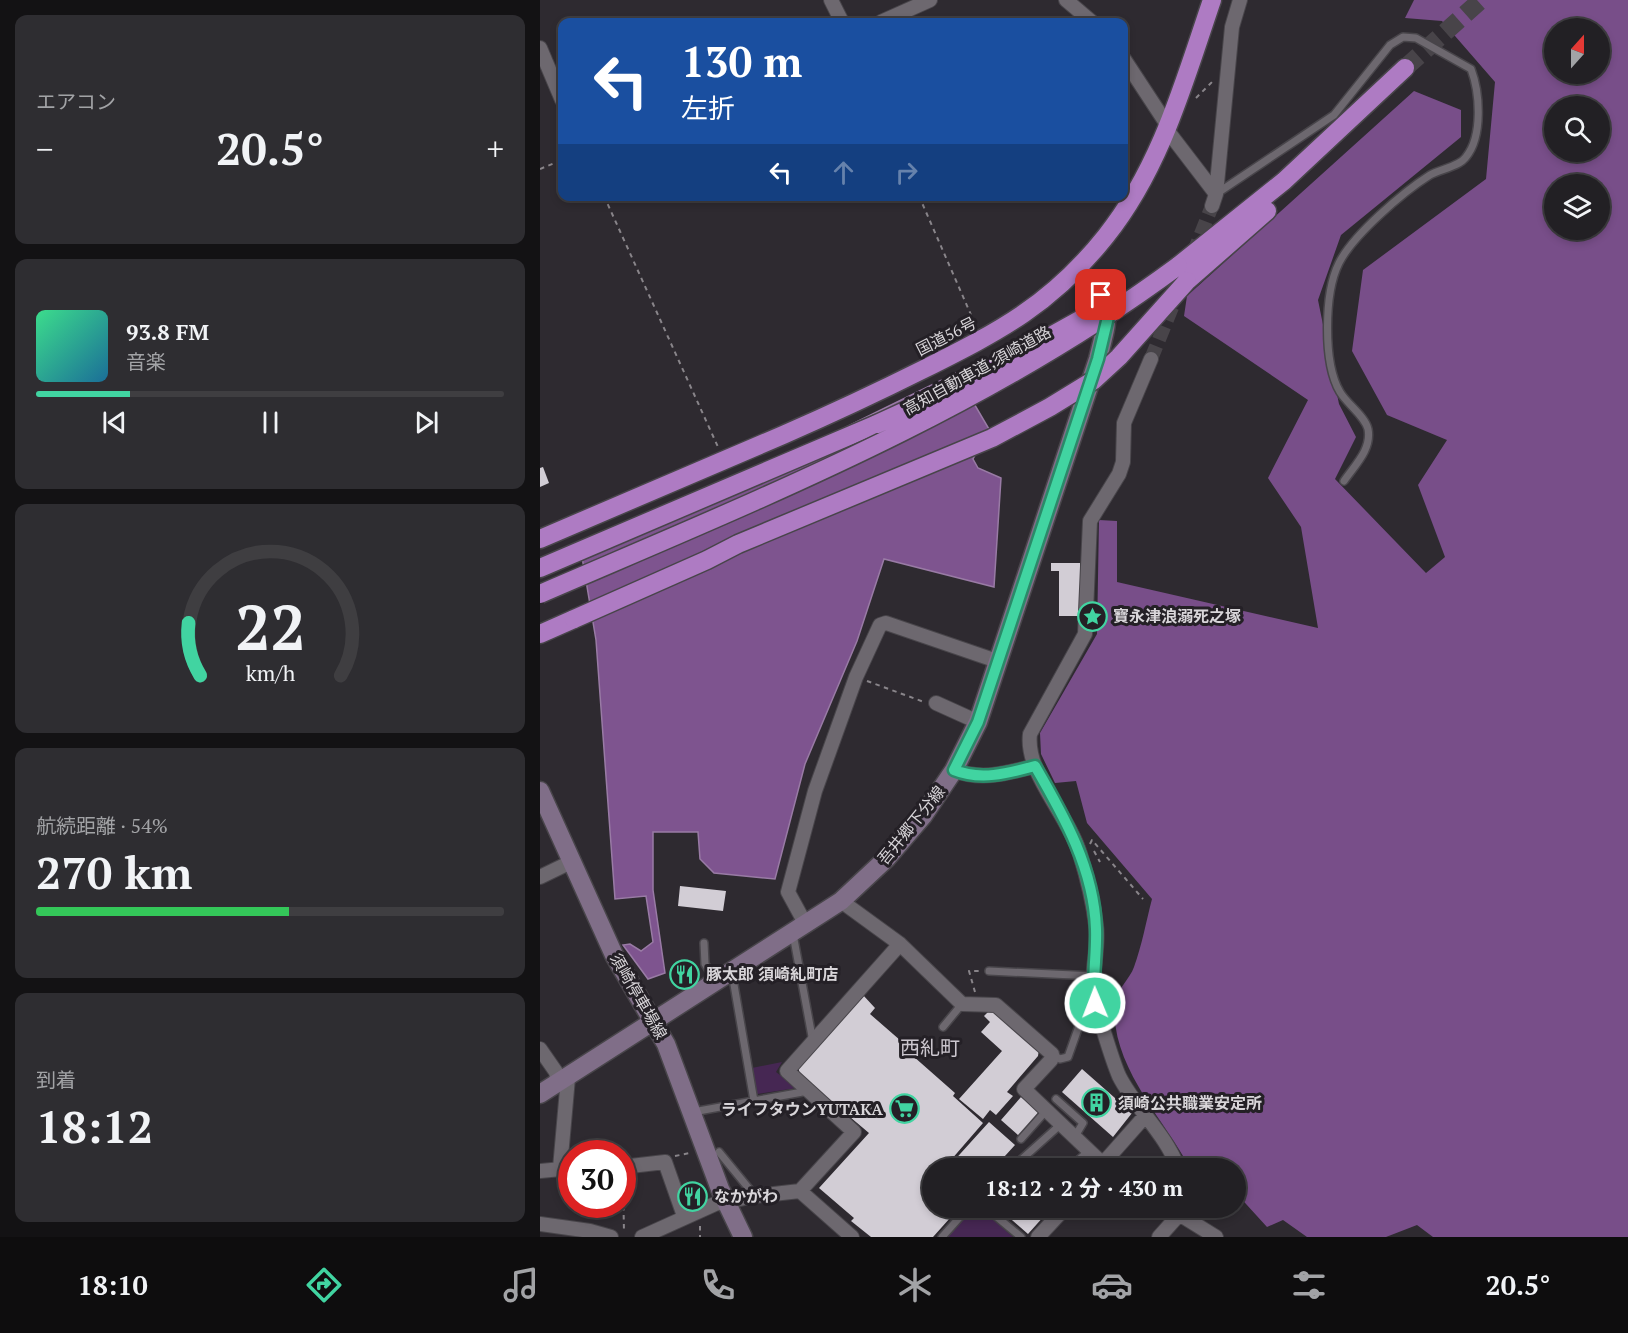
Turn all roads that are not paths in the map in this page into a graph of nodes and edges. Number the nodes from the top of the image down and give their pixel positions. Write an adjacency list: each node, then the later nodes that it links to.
1 (831, 0): 6 (street)
2 (930, 0): 7 (street)
3 (1066, 0): 8 (street)
4 (1212, 0): 13 (highway, 国道56号)
5 (1240, 0): 15 (street)
6 (840, 18)
7 (890, 18)
8 (1087, 18)
9 (540, 48): 12 (street)
10 (1128, 65): 13 (street)
11 (1405, 68): 14 (highway, 高知自動車道;須崎道路)
12 (558, 91)
13 (1168, 128): 15 (street); 17 (highway, 国道56号)
14 (1335, 136): 16 (highway, 高知自動車道;須崎道路); 16 (highway)
15 (1214, 200): 19 (lane)
16 (1179, 269): 21 (highway, bridge); 22 (highway, 高知自動車道;須崎道路, bridge); 23 (highway, bridge)
17 (1076, 271): 20 (highway, 国道56号); 24 (main road, 吾井郷下分線)
18 (1151, 359): 27 (street)
19 (1344, 481)
20 (540, 539)
21 (540, 568)
22 (540, 594)
23 (540, 634)
24 (997, 661): 26 (main road, 吾井郷下分線); 33 (street)
25 (936, 703): 26 (street)
26 (978, 722): 28 (main road, 吾井郷下分線)
27 (1035, 766): 28 (street); 38 (street)
28 (954, 770): 32 (main road, 吾井郷下分線)
29 (540, 791): 30 (main road, 須崎停車場線)
30 (573, 861): 31 (street); 42 (main road, 須崎停車場線)
31 (540, 877)
32 (842, 901): 33 (main road, 吾井郷下分線); 35 (street)
33 (799, 930): 37 (main road, 吾井郷下分線); 44 (lane)
34 (704, 943): 37 (lane)
35 (900, 944): 40 (street); 44 (street)
36 (989, 971): 38 (lane)
37 (724, 977): 42 (main road, 吾井郷下分線); 51 (lane)
38 (1093, 981): 41 (street); 46 (lane)
39 (1108, 992): 41 (lane)
40 (962, 1004): 43 (lane); 46 (street)
41 (1100, 1015): 54 (street)
42 (655, 1022): 47 (main road, 吾井郷下分線); 52 (main road, 須崎停車場線)
43 (944, 1027)
44 (813, 1042): 48 (street)
45 (540, 1049): 47 (street)
46 (1052, 1054): 53 (street)
47 (563, 1080): 49 (main road, 吾井郷下分線); 58 (street)
48 (808, 1091): 51 (lane); 69 (street)
49 (540, 1094)
50 (1056, 1099): 56 (lane)
51 (754, 1101): 52 (lane)
52 (691, 1112): 71 (main road, 須崎停車場線)
53 (1045, 1112): 55 (street); 57 (lane)
54 (1146, 1115): 64 (street); 65 (street)
55 (1060, 1125): 56 (street); 61 (lane)
56 (1074, 1138): 59 (street)
57 (1021, 1139)
58 (565, 1140)
59 (1089, 1151): 62 (lane); 63 (street)
60 (718, 1152): 70 (lane)
61 (1023, 1158)
62 (1081, 1158)
63 (1095, 1158)
64 (1108, 1158)
65 (1172, 1158)
66 (636, 1165): 72 (street)
67 (558, 1169): 68 (street)
68 (540, 1171)
69 (800, 1191): 70 (street); 82 (street)
70 (754, 1196): 71 (street)
71 (726, 1201): 72 (street); 81 (main road, 須崎停車場線)
72 (684, 1216): 80 (street)
73 (959, 1218): 83 (lane)
74 (998, 1218): 84 (lane)
75 (1054, 1218): 85 (street)
76 (1174, 1218): 86 (street)
77 (1189, 1218): 87 (street)
78 (540, 1224): 79 (street)
79 (611, 1237)
80 (642, 1237)
81 (743, 1237)
82 (852, 1237)
83 (942, 1237)
84 (1021, 1237)
85 (1038, 1237)
86 (1159, 1237)
87 (1216, 1237)

